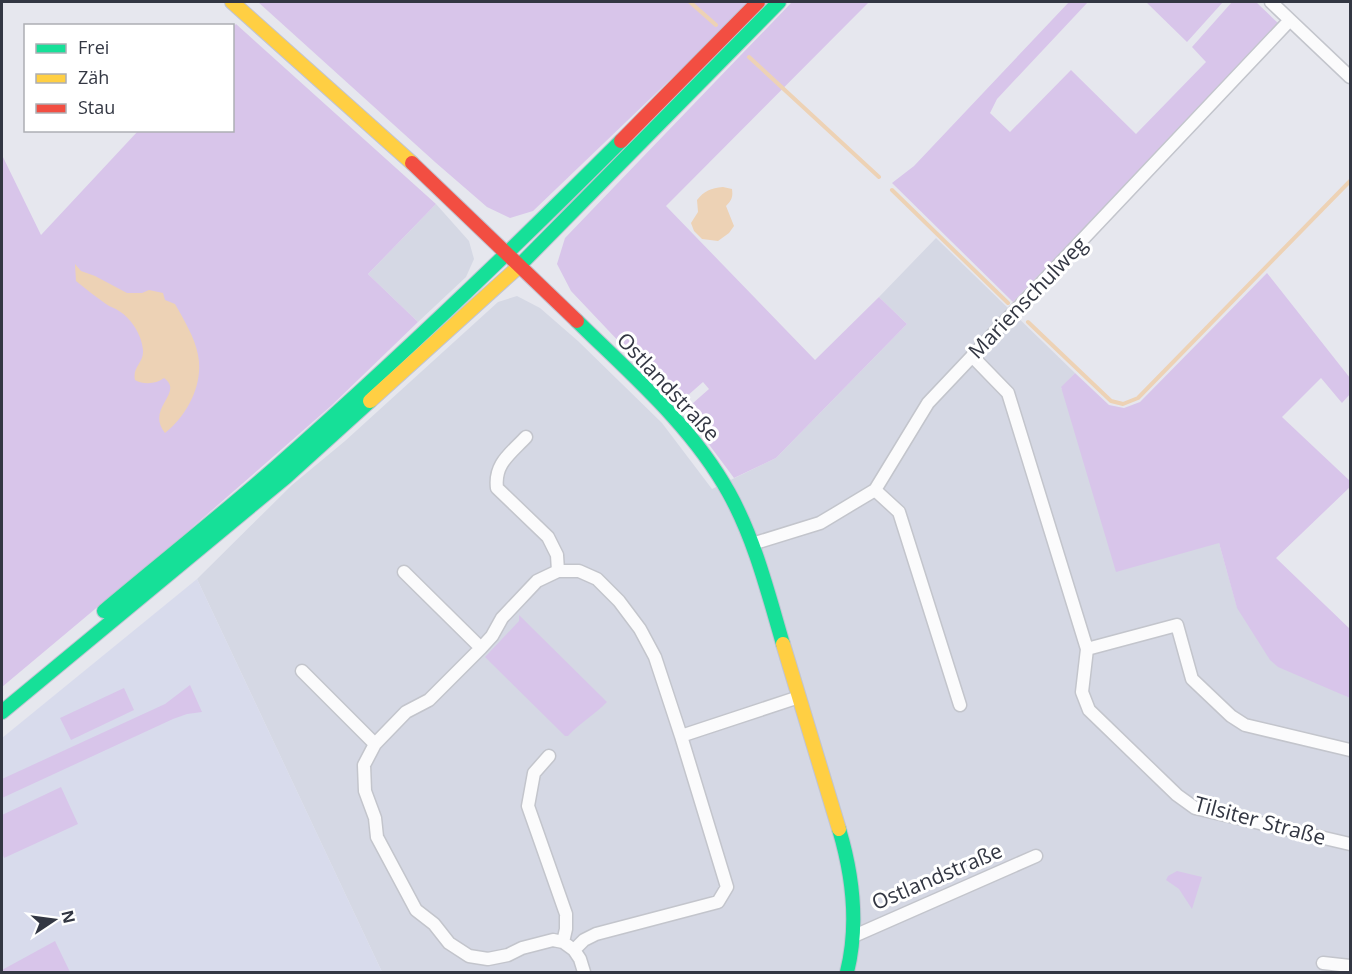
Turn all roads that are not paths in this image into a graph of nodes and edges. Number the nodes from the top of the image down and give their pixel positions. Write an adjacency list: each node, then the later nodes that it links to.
1 (231, 2): 7 (main road, Ostlandstraße)
2 (758, 2): 7 (main road)
3 (779, 2): 8 (main road)
4 (1271, 2): 5 (street)
5 (1290, 20): 6 (street); 9 (street, Marienschulweg)
6 (1350, 77)
7 (509, 253): 8 (main road, Ostlandstraße); 18 (main road)
8 (521, 264): 12 (main road, Ostlandstraße); 21 (main road)
9 (972, 356): 11 (street, Marienschulweg); 16 (street, Tilsiter Straße)
10 (526, 436): 13 (street)
11 (875, 490): 12 (street, Marienschulweg); 20 (street)
12 (752, 544): 19 (main road, Ostlandstraße)
13 (558, 571): 15 (street); 22 (street)
14 (404, 572): 15 (street)
15 (481, 648): 23 (street)
16 (1087, 649): 24 (street); 26 (street, Tilsiter Straße)
17 (302, 671): 23 (street)
18 (2, 695)
19 (800, 697): 22 (street); 28 (main road, Ostlandstraße)
20 (960, 705)
21 (2, 712)
22 (681, 736): 30 (street)
23 (375, 744): 29 (street)
24 (1350, 750)
25 (549, 756): 29 (street)
26 (1350, 844)
27 (1036, 856): 28 (street, Ostlandstraße)
28 (854, 936): 34 (main road, Ostlandstraße)
29 (563, 942): 30 (street)
30 (574, 950): 33 (street)
31 (1323, 963): 32 (street)
32 (1350, 966)
33 (584, 972)
34 (847, 972)

